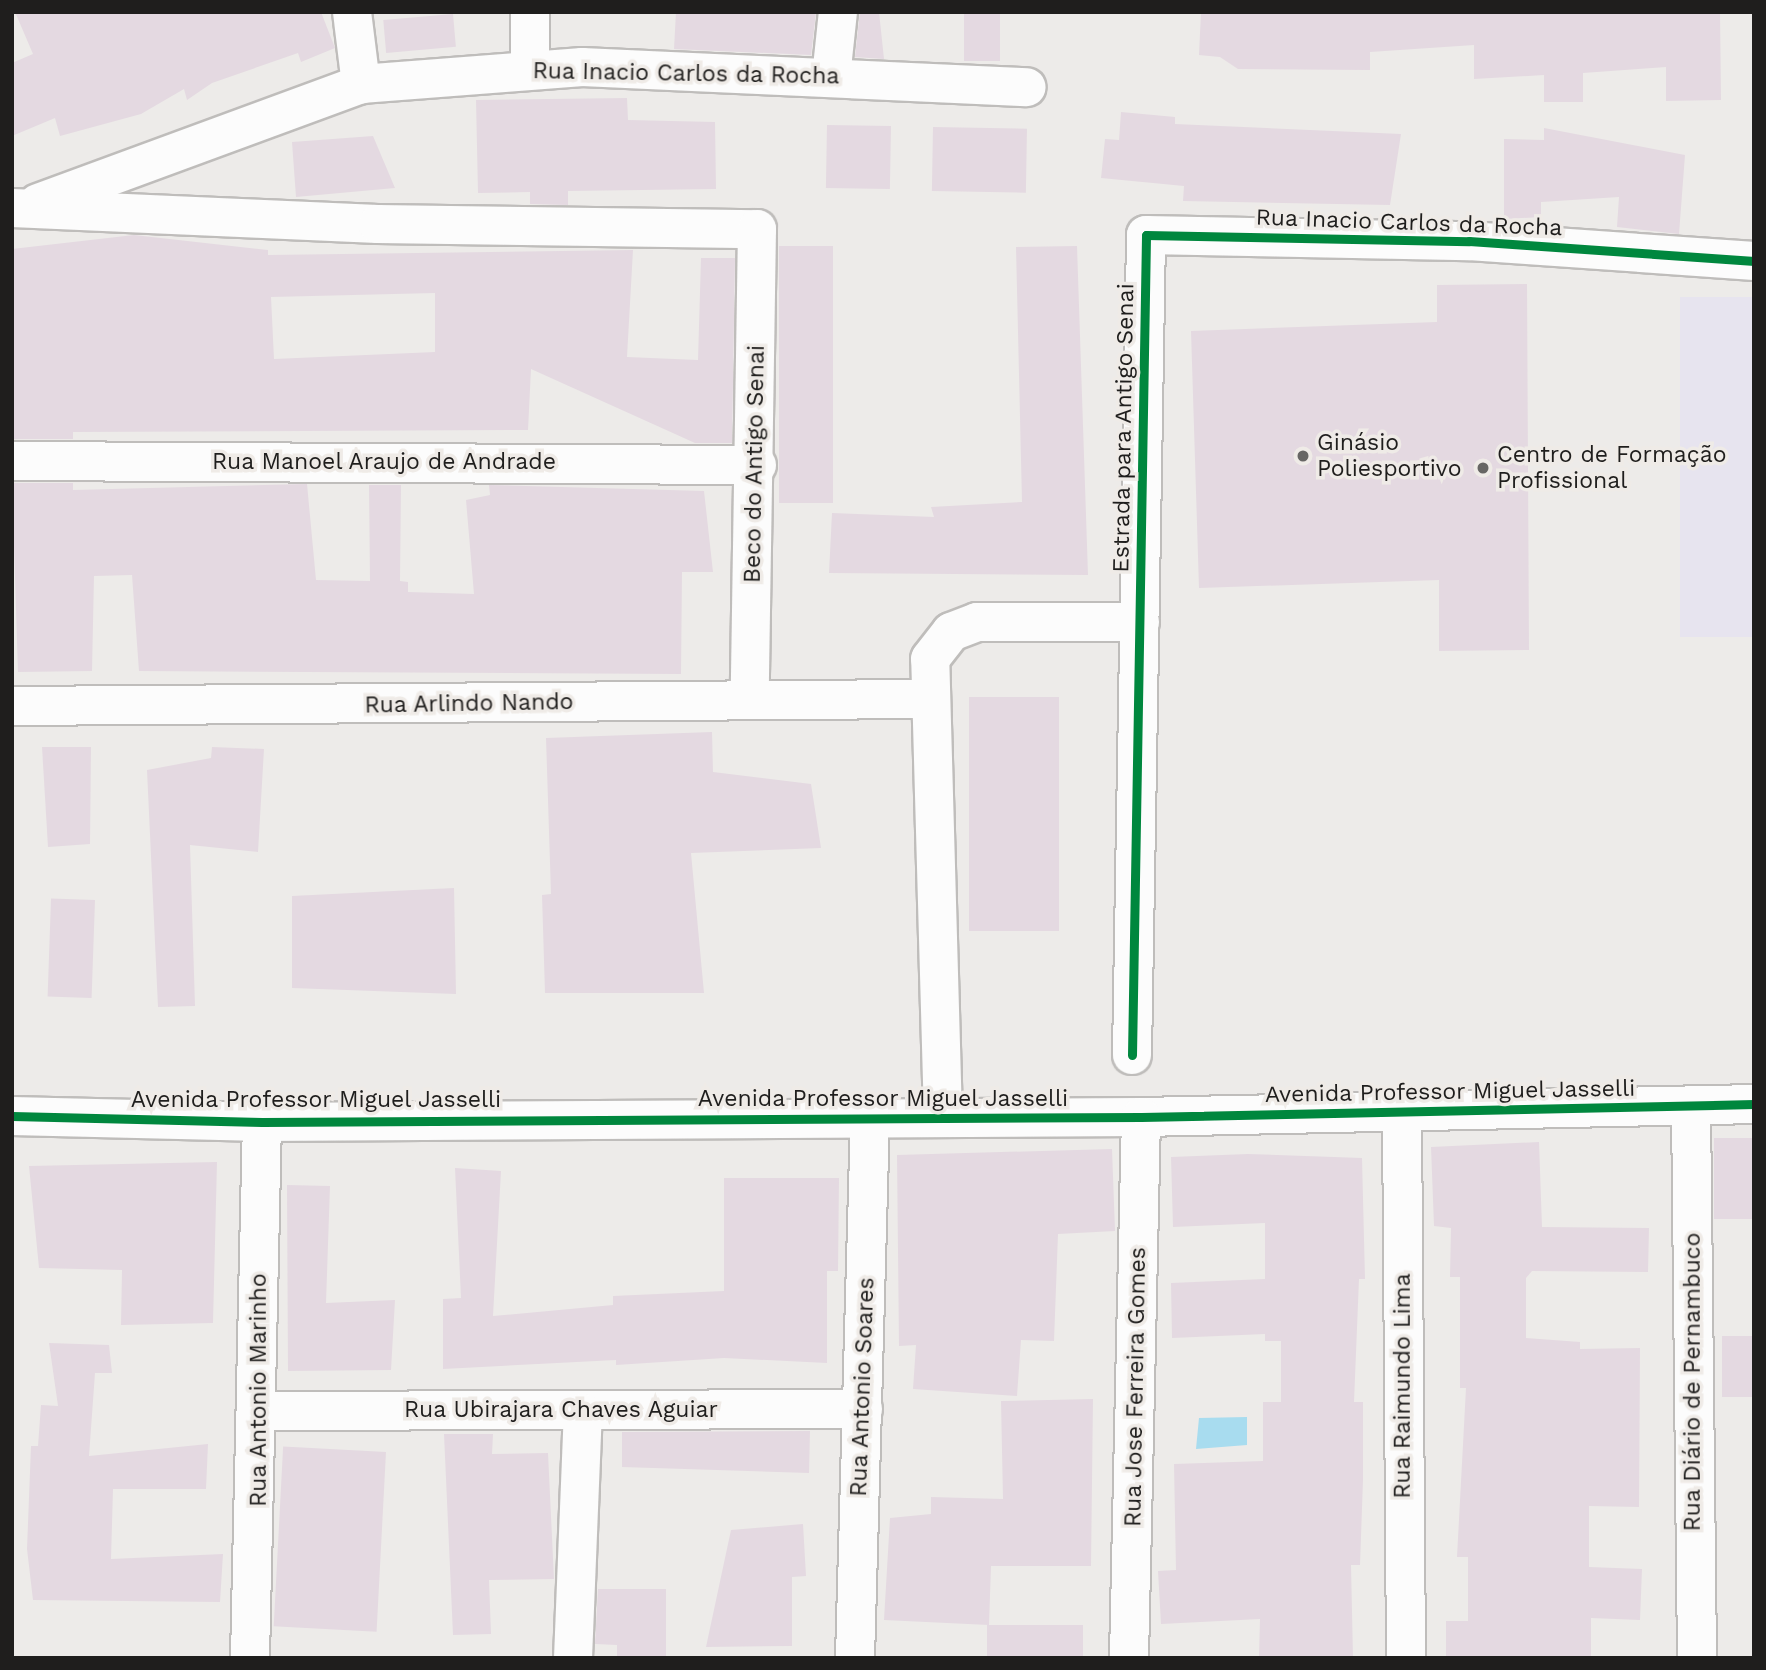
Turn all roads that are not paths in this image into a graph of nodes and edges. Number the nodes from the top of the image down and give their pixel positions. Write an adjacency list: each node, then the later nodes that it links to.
1 (352, 12): 6 (street)
2 (530, 12): 4 (street)
3 (838, 12): 5 (street)
4 (530, 69): 5 (street, Rua Inacio Carlos da Rocha); 6 (street, Rua Inacio Carlos da Rocha)
5 (831, 77): 7 (street, Rua Inacio Carlos da Rocha)
6 (361, 84): 8 (street, Rua Inacio Carlos da Rocha)
7 (1027, 87)
8 (22, 206): 9 (street, Rua Inacio Carlos da Rocha)
9 (757, 229): 13 (street, Beco do Antigo Senai)
10 (1146, 235): 11 (street, Rua Inacio Carlos da Rocha); 14 (street, Estrada para Antigo Senai)
11 (1754, 261)
12 (12, 461): 13 (street, Rua Manoel Araujo de Andrade)
13 (757, 465): 15 (street, Beco do Antigo Senai)
14 (1140, 622): 16 (street); 18 (street, Estrada para Antigo Senai)
15 (750, 699): 16 (street, Rua Arlindo Nando); 17 (street, Rua Arlindo Nando)
16 (927, 699): 24 (street)
17 (12, 706)
18 (1132, 1055)
19 (1754, 1104): 20 (street, Avenida Professor Miguel Jasselli)
20 (1692, 1105): 21 (street, Avenida Professor Miguel Jasselli); 35 (street, Rua Diário de Pernambuco)
21 (1402, 1115): 25 (street, Avenida Professor Miguel Jasselli); 34 (street, Rua Raimundo Lima)
22 (12, 1116): 26 (street, Avenida Professor Miguel Jasselli)
23 (870, 1117): 24 (street, Avenida Professor Miguel Jasselli); 26 (street, Avenida Professor Miguel Jasselli); 27 (street, Rua Antonio Soares)
24 (943, 1117): 25 (street, Avenida Professor Miguel Jasselli)
25 (1141, 1117): 33 (street, Rua Jose Ferreira Gomes)
26 (262, 1122): 28 (street, Rua Antonio Marinho)
27 (863, 1409): 29 (street, Rua Ubirajara Chaves Aguiar); 32 (street, Rua Antonio Soares)
28 (259, 1411): 29 (street, Rua Ubirajara Chaves Aguiar); 30 (street, Rua Antonio Marinho)
29 (583, 1413): 31 (street)
30 (250, 1658)
31 (573, 1658)
32 (855, 1658)
33 (1129, 1658)
34 (1406, 1658)
35 (1697, 1658)

